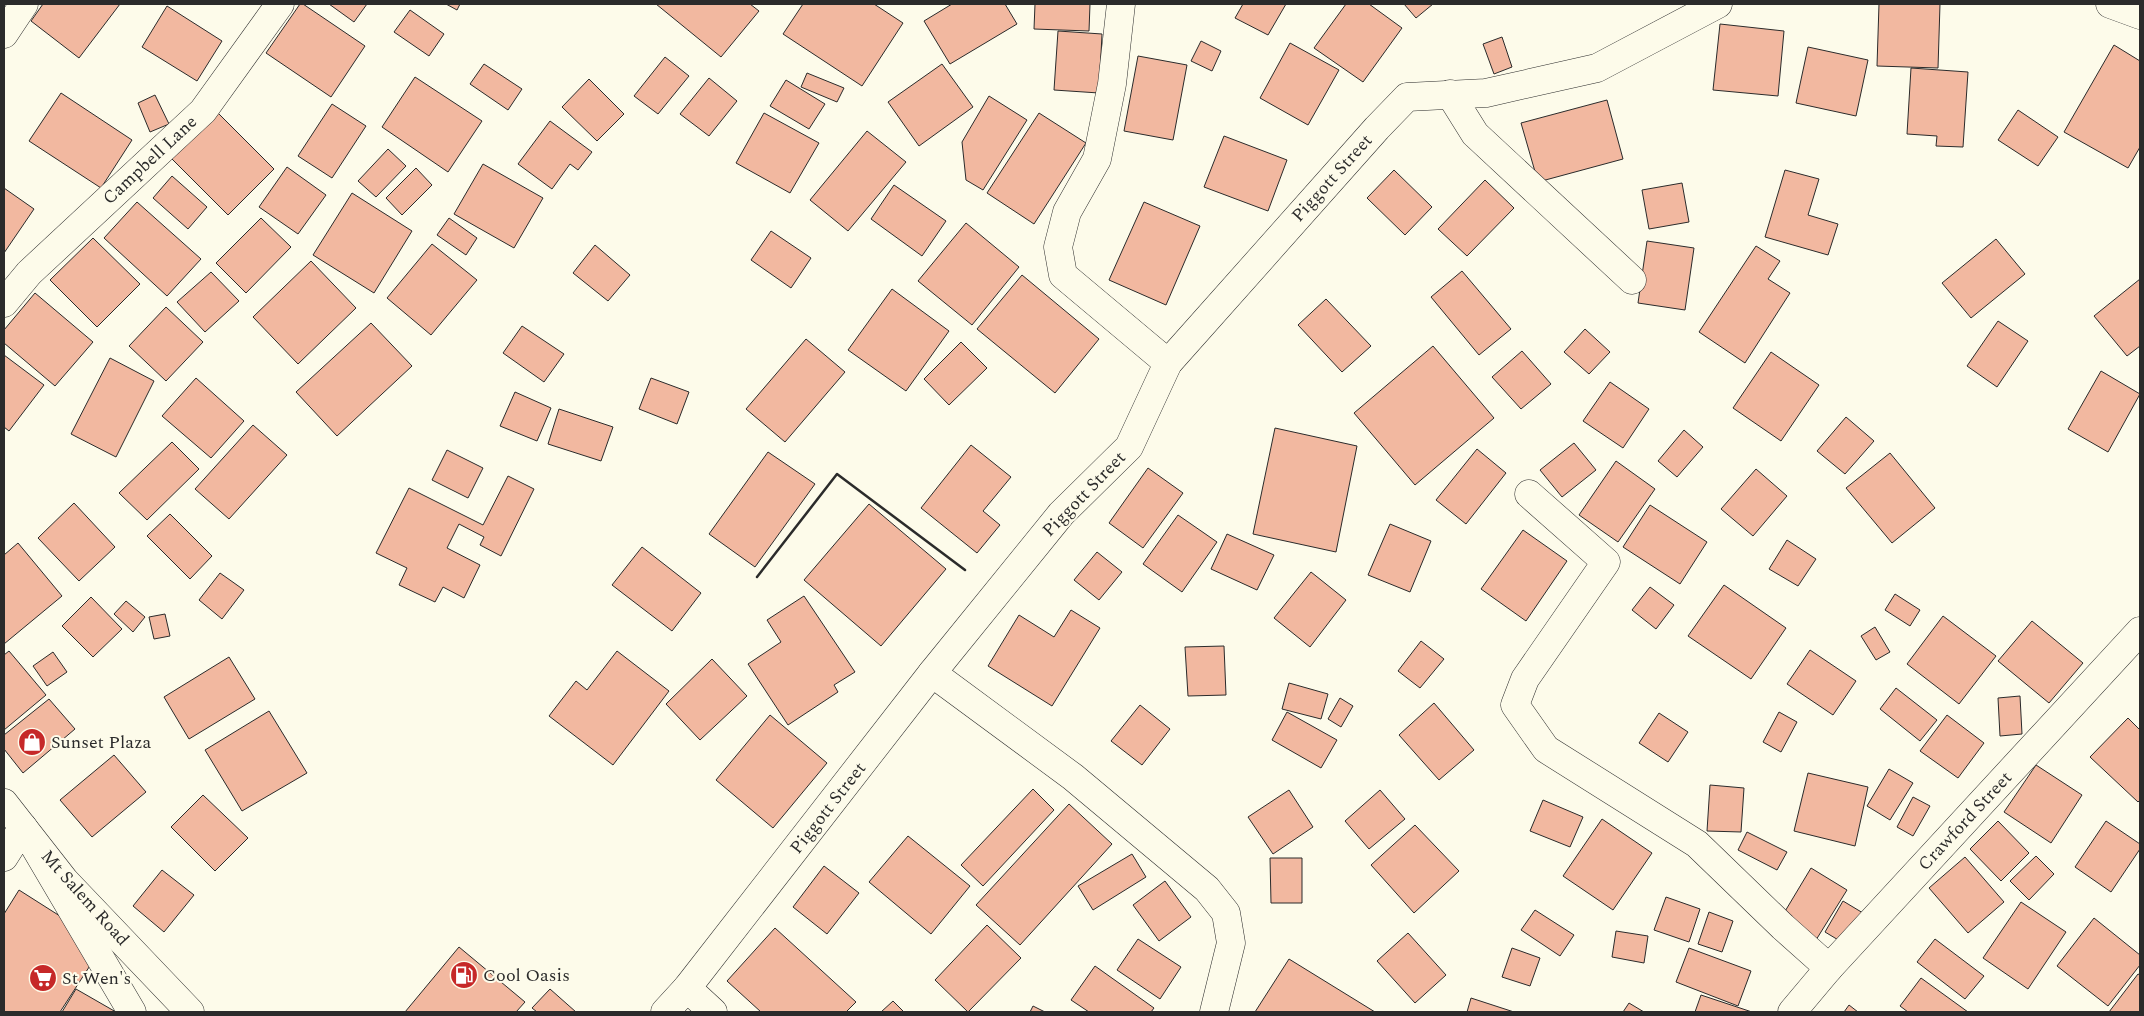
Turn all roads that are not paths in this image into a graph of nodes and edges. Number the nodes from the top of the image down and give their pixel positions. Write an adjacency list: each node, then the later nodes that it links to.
1 (24, 4): 7 (street)
2 (280, 4): 10 (street, Campbell Lane)
3 (1121, 4): 11 (street)
4 (1718, 4): 8 (street, Piggott Street)
5 (2110, 4): 6 (street)
6 (2140, 14)
7 (4, 34)
8 (1450, 94): 9 (street); 11 (street, Piggott Street)
9 (1632, 280)
10 (4, 303)
11 (1168, 363): 14 (street, Piggott Street)
12 (1529, 494): 18 (street)
13 (2140, 631): 18 (street, Crawford Street)
14 (932, 673): 19 (street, Piggott Street); 24 (street)
15 (4, 803): 16 (street, Mt Salem Road)
16 (23, 827): 17 (street); 20 (street); 21 (street, Mt Salem Road)
17 (4, 858)
18 (1830, 968): 25 (street, Crawford Street)
19 (687, 988): 22 (street, Piggott Street); 23 (street)
20 (132, 1012)
21 (190, 1012)
22 (665, 1012)
23 (713, 1012)
24 (1214, 1012)
25 (1792, 1012)

